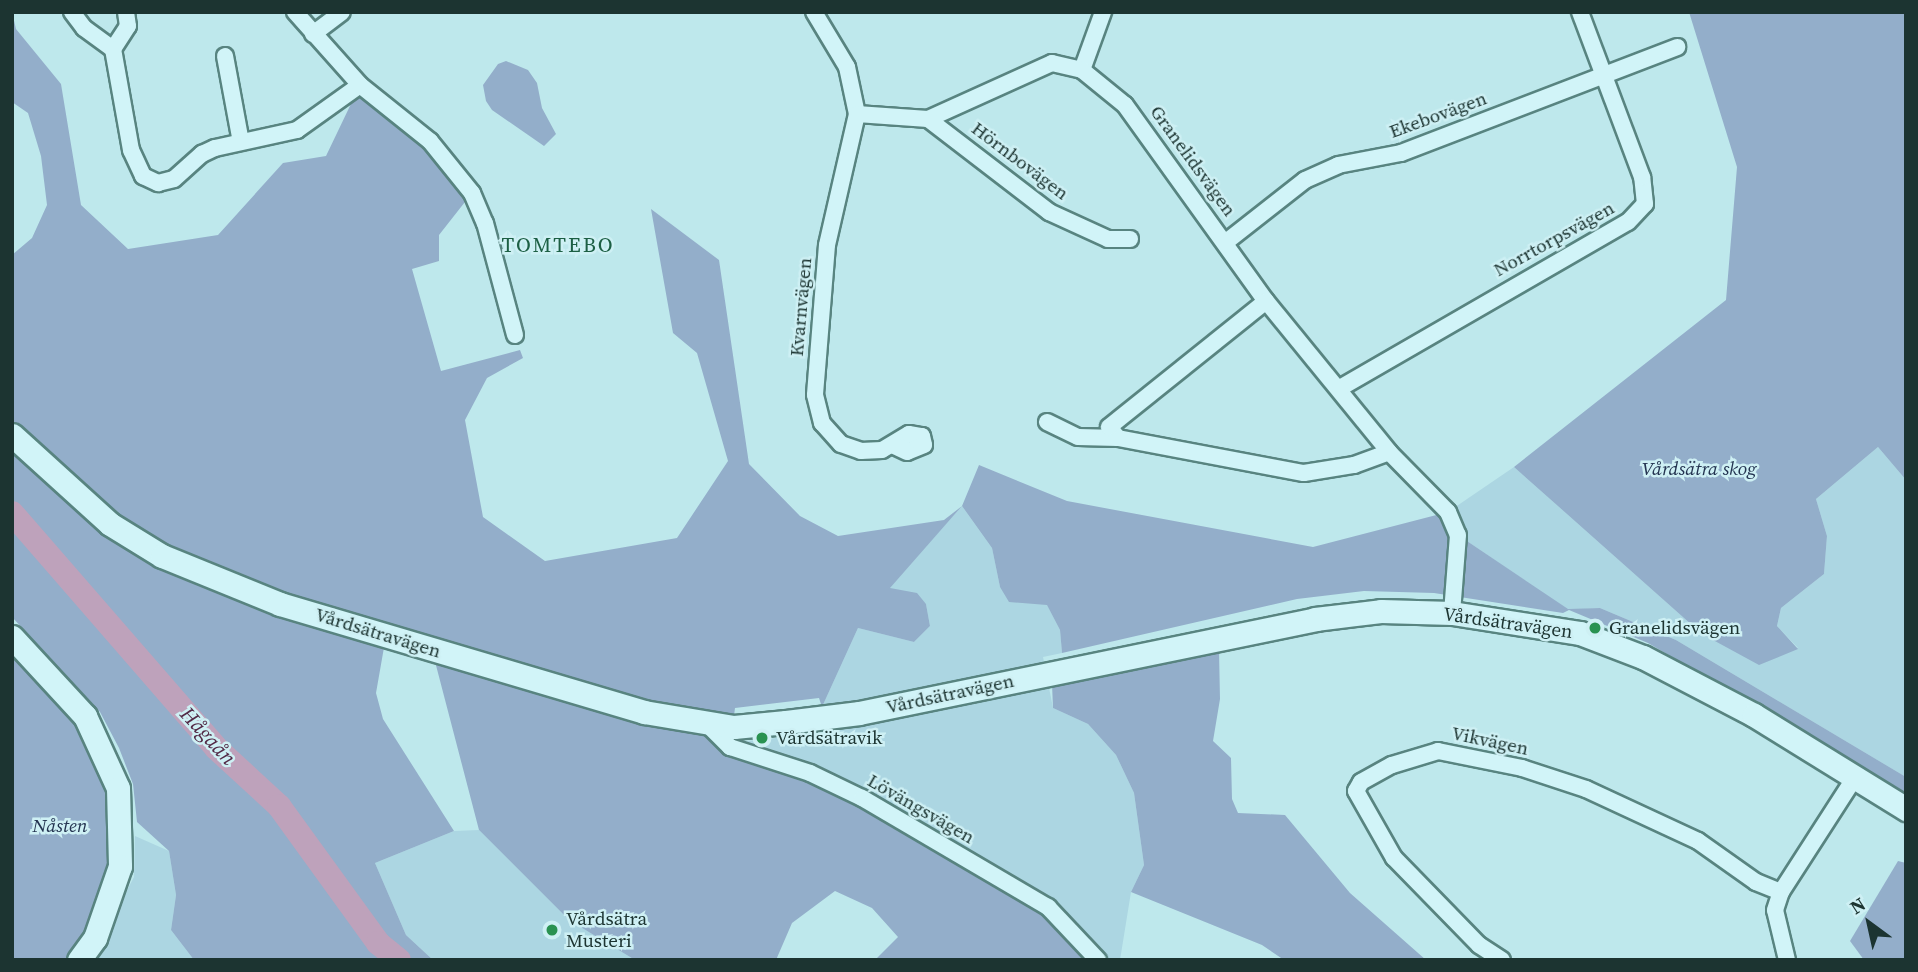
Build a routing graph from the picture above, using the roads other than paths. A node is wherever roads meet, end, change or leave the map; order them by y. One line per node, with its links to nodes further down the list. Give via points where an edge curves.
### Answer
1 (72, 12): 10 (street, via 84,28)
2 (126, 12): 10 (street, via 128,26)
3 (295, 12): 8 (street)
4 (342, 12): 8 (street)
5 (814, 12): 15 (street, via 848,67)
6 (1103, 12): 12 (street)
7 (1580, 12): 13 (street, Norrtorpsvägen)
8 (313, 34): 14 (street)
9 (1677, 47): 13 (street, Ekebovägen)
10 (113, 49): 17 (street, via 131,150 143,176 158,183 174,180 202,154)
11 (225, 56): 17 (street)
12 (1082, 70): 16 (street, via 1052,63 1037,67); 19 (street, Granelidsvägen, via 1141,123)
13 (1603, 76): 19 (street, Ekebovägen, via 1401,153 1338,165 1304,180); 22 (street, Norrtorpsvägen, via 1646,193 1638,214)
14 (360, 85): 17 (street, via 297,130); 21 (street, via 430,141 472,193 485,223)
15 (857, 114): 16 (street); 26 (street, Kvarnvägen, via 827,245 815,395 822,424 841,444 860,451)
16 (928, 119): 18 (street, Hörnbovägen, via 1049,212 1108,239)
17 (241, 142)
18 (1130, 239)
19 (1226, 242): 20 (street, Granelidsvägen)
20 (1266, 301): 22 (street, Granelidsvägen); 25 (street, via 1109,427)
21 (515, 335)
22 (1340, 388): 27 (street, Granelidsvägen)
23 (1047, 422): 25 (street, via 1078,437)
24 (12, 435): 30 (street, Vårdsätravägen, via 110,524 200,571 280,604 558,689)
25 (1118, 438): 27 (street, via 1304,473 1354,465)
26 (894, 446)
27 (1389, 452): 28 (street, Granelidsvägen, via 1448,512 1458,535)
28 (1452, 613): 30 (street, Vårdsätravägen, via 1381,611 1315,619 859,713 734,727); 31 (street, Vårdsätravägen, via 1580,633 1632,653 1701,685)
29 (12, 637): 34 (street, via 85,716 118,788 120,866 95,938)
30 (707, 724): 35 (street, Lövängsvägen, via 730,747 810,773 862,798 1048,907)
31 (1856, 777): 32 (street, Vårdsätravägen); 33 (street)
32 (1906, 809)
33 (1781, 892): 36 (street, Vikvägen, via 1756,882 1698,841 1586,789 1522,768 1438,751 1392,765 1361,782 1356,791 1394,858 1479,945); 37 (street, via 1775,910)
34 (79, 960)
35 (1098, 960)
36 (1502, 960)
37 (1787, 960)

